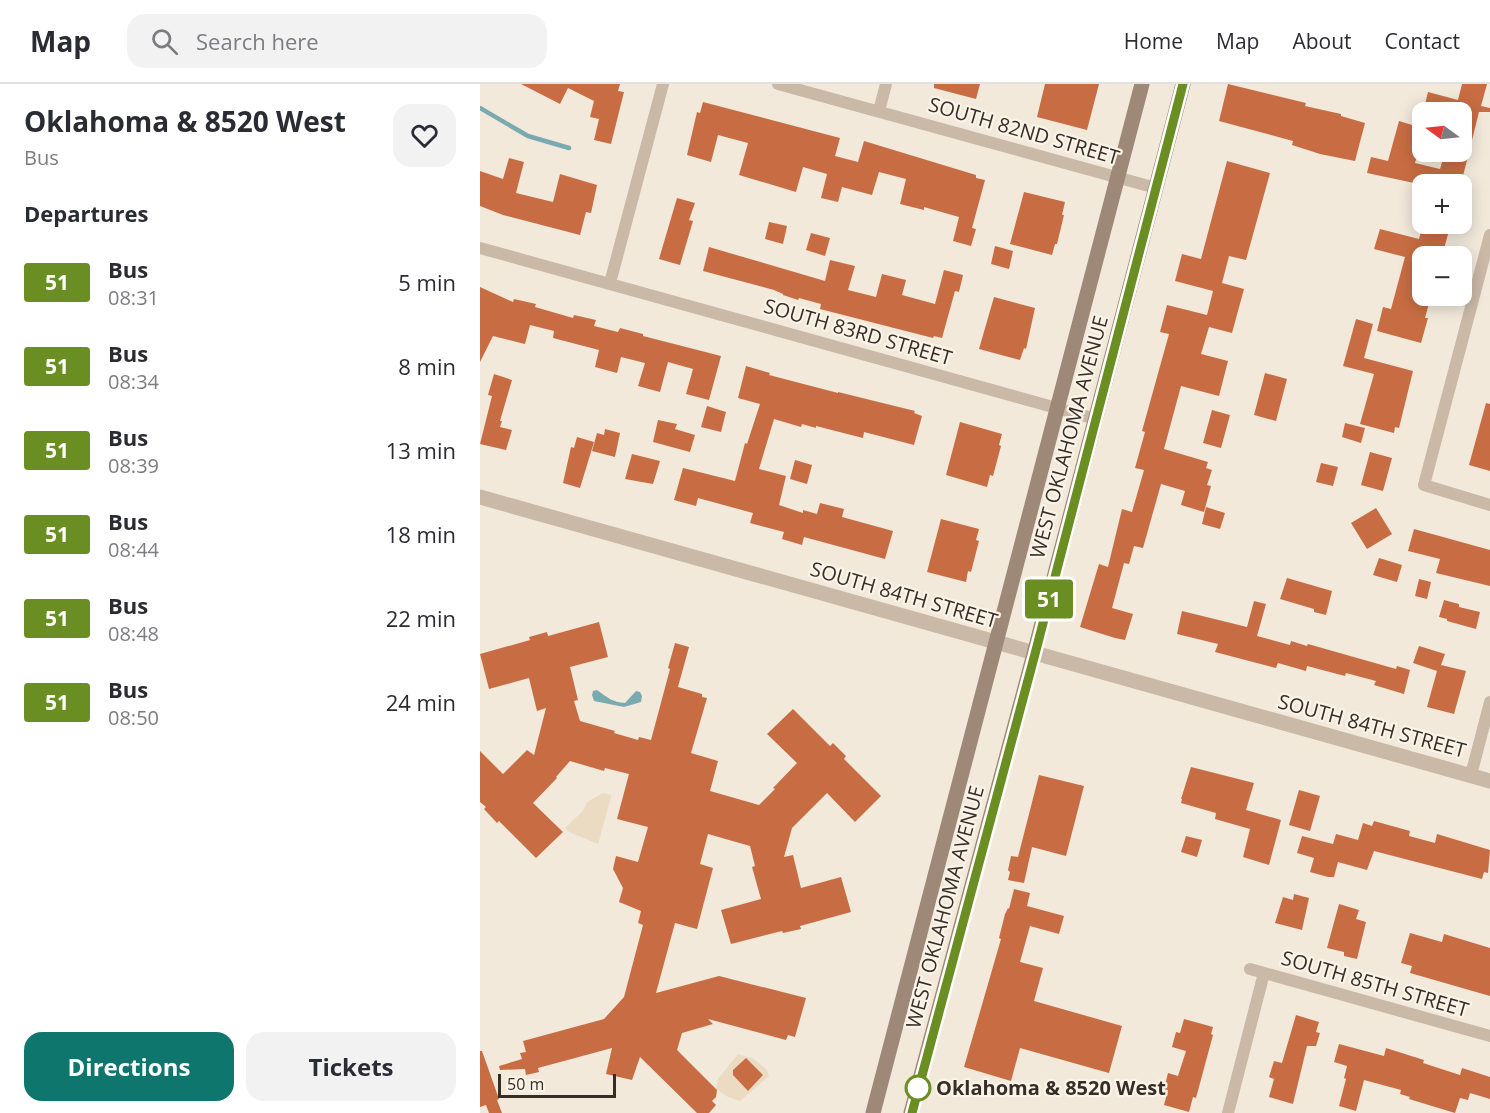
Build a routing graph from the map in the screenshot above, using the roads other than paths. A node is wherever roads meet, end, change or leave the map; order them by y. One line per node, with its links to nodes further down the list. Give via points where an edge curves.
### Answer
1 (663, 84): 11 (street)
2 (778, 84): 6 (street, SOUTH 82ND STREET)
3 (886, 84): 6 (street)
4 (1142, 84): 7 (main road, WEST OKLAHOMA AVENUE)
5 (1183, 84): 8 (main road, WEST OKLAHOMA AVENUE)
6 (879, 111): 7 (street, SOUTH 82ND STREET)
7 (1118, 178): 8 (street, SOUTH 82ND STREET); 12 (main road, WEST OKLAHOMA AVENUE)
8 (1156, 188): 13 (main road, WEST OKLAHOMA AVENUE)
9 (1490, 235): 15 (street, via 1424,485)
10 (480, 248): 11 (street, SOUTH 83RD STREET)
11 (610, 282): 12 (street, SOUTH 83RD STREET)
12 (1058, 408): 13 (street, SOUTH 83RD STREET); 16 (main road, WEST OKLAHOMA AVENUE)
13 (1096, 418): 17 (main road, WEST OKLAHOMA AVENUE)
14 (480, 497): 16 (street, SOUTH 84TH STREET)
15 (1490, 505)
16 (997, 643): 17 (street, SOUTH 84TH STREET); 24 (main road, WEST OKLAHOMA AVENUE)
17 (1035, 654): 19 (street, SOUTH 84TH STREET); 25 (main road, WEST OKLAHOMA AVENUE)
18 (1490, 702): 19 (street)
19 (1471, 775): 20 (street, SOUTH 84TH STREET)
20 (1490, 781)
21 (1250, 969): 22 (street, SOUTH 85TH STREET)
22 (1264, 973): 23 (street, SOUTH 85TH STREET); 26 (street)
23 (1490, 1036)
24 (873, 1113)
25 (911, 1113)
26 (1228, 1113)

